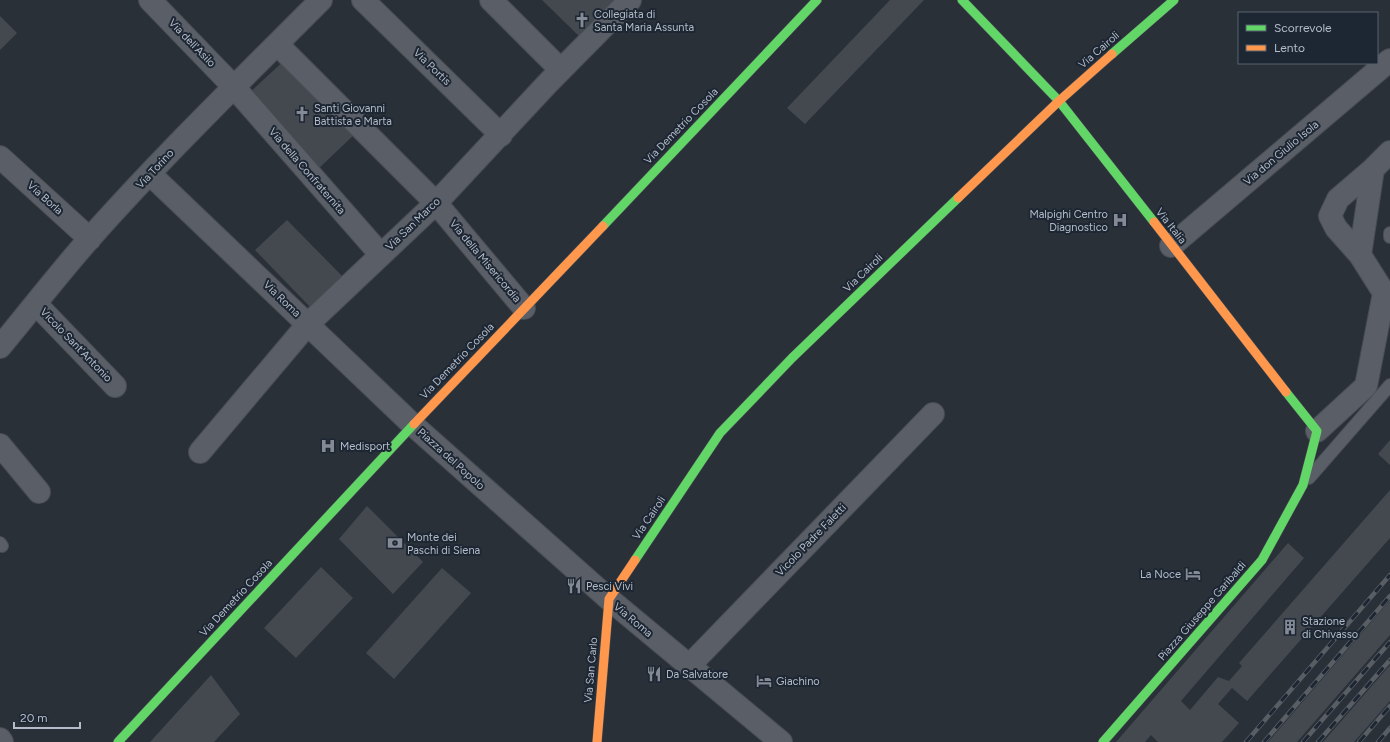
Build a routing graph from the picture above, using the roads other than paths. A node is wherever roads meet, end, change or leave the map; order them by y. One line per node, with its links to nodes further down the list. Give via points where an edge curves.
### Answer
1 (150, 0): 12 (street, Via dell'Asilo)
2 (321, 0): 9 (street, Via Torino)
3 (364, 0): 14 (street, Via Portis)
4 (491, 0): 11 (street)
5 (630, 0): 11 (street, Via San Marco)
6 (818, 0): 27 (street, Via Demetrio Cosola)
7 (962, 0): 13 (street, Via Italia)
8 (1174, 0): 13 (street, Via Cairoli)
9 (276, 44): 12 (street, Via Torino); 19 (street, Via della Misericordia)
10 (1390, 60): 23 (street, Via don Giulio Isola)
11 (561, 70): 14 (street, Via San Marco)
12 (233, 86): 18 (street, Via Torino); 24 (street, Via della Confraternita)
13 (1058, 102): 23 (street, Via Italia); 40 (street, Via Cairoli, via 792,358 720,433)
14 (502, 135): 19 (street, Via San Marco)
15 (1390, 152): 17 (street)
16 (0, 157): 22 (street, Via Borla)
17 (1374, 169): 25 (street); 25 (street, via 1338,199 1330,216 1336,228)
18 (150, 174): 22 (street, Via Torino); 28 (street, Via Roma)
19 (436, 203): 24 (street, Via San Marco); 27 (street, Via della Misericordia)
20 (1390, 233): 21 (lane)
21 (1390, 236)
22 (90, 239): 26 (street, Via Torino)
23 (1172, 246): 34 (street, Via Italia)
24 (381, 255): 28 (street, Via San Marco)
25 (1360, 255): 34 (street, via 1384,293 1366,386)
26 (36, 304): 29 (street, Via Torino); 31 (street, Vicolo Sant'Antonio)
27 (524, 308): 33 (street, Via Demetrio Cosola)
28 (308, 324): 33 (street, Via Roma); 36 (street, Via San Marco)
29 (0, 347)
30 (1390, 385): 37 (lane)
31 (115, 386)
32 (933, 414): 41 (street, Vicolo Padre Faletti)
33 (413, 425): 39 (street, Piazza del Popolo); 44 (street, Via Demetrio Cosola)
34 (1317, 431): 37 (street)
35 (0, 445): 38 (street)
36 (200, 452)
37 (1302, 485): 47 (street, Piazza Giuseppe Garibaldi, via 1262,560)
38 (39, 492)
39 (490, 492): 40 (street, Via Roma)
40 (609, 599): 41 (street, Via Roma); 45 (street, Via San Carlo)
41 (689, 666): 46 (street, Via Roma)
42 (0, 739): 43 (street)
43 (2, 742)
44 (118, 742)
45 (597, 742)
46 (781, 742)
47 (1103, 742)

